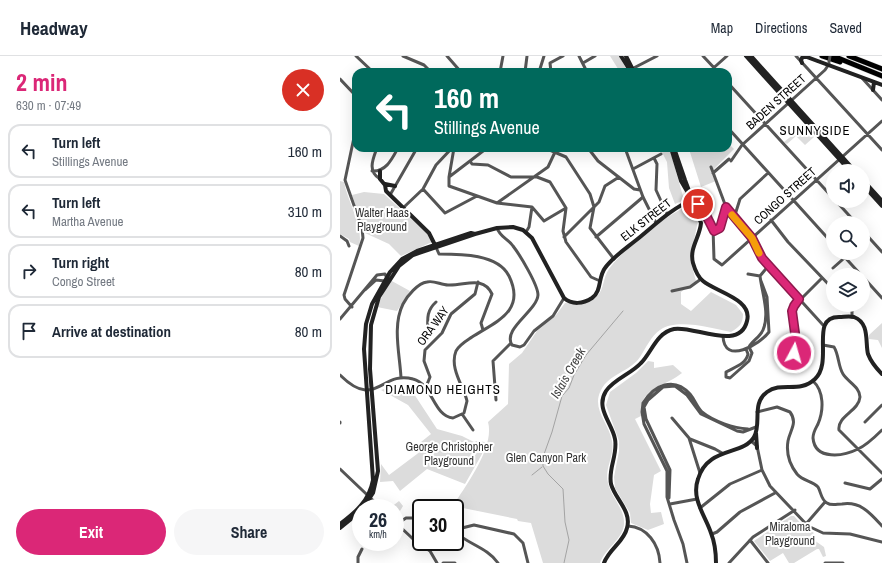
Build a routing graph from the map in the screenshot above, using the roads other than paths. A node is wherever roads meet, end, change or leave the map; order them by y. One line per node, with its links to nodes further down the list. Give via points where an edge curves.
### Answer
1 (356, 56): 25 (street)
2 (403, 56): 26 (street)
3 (447, 56): 27 (street)
4 (503, 56): 28 (street)
5 (527, 56): 29 (street)
6 (544, 56): 30 (street)
7 (564, 56): 31 (street, via 550,63)
8 (579, 56): 22 (street)
9 (595, 56): 22 (street)
10 (621, 56): 33 (main road)
11 (626, 56): 34 (main road)
12 (657, 56): 35 (street)
13 (704, 56): 36 (street)
14 (727, 56): 36 (street)
15 (746, 56): 49 (main road)
16 (751, 56): 49 (main road)
17 (796, 56): 23 (street)
18 (804, 56): 23 (main road); 24 (main road)
19 (822, 56): 38 (highway)
20 (831, 56): 24 (street, bridge); 38 (highway)
21 (849, 56): 37 (highway)
22 (583, 62): 32 (street)
23 (802, 62): 40 (street)
24 (829, 63): 40 (street, BADEN STREET); 41 (main road)
25 (369, 68)
26 (427, 68)
27 (458, 68)
28 (501, 68)
29 (526, 68)
30 (540, 68)
31 (551, 68)
32 (585, 68)
33 (629, 68)
34 (630, 68)
35 (636, 68)
36 (714, 68)
37 (882, 69)
38 (866, 70): 39 (highway)
39 (882, 76)
40 (816, 78): 49 (street, BADEN STREET); 53 (street)
41 (862, 78): 43 (main road); 46 (street)
42 (340, 79): 47 (street)
43 (874, 82): 44 (main road); 46 (main road)
44 (882, 85)
45 (732, 87): 51 (street)
46 (873, 90): 48 (street)
47 (352, 92)
48 (882, 100)
49 (790, 102): 51 (street, BADEN STREET); 70 (main road)
50 (882, 121): 53 (street, CONGO STREET)
51 (765, 124): 54 (street, BADEN STREET); 84 (street)
52 (732, 133): 54 (street)
53 (868, 134): 56 (street); 70 (street, CONGO STREET)
54 (742, 145): 78 (street, BADEN STREET, via 730,160); 79 (street)
55 (352, 147): 145 (street, via 345,180 362,228 363,238 344,295)
56 (882, 150)
57 (375, 152): 76 (street, via 371,163)
58 (396, 152): 77 (street, via 388,165)
59 (415, 152): 86 (street)
60 (449, 152): 87 (street, via 436,165)
61 (453, 152): 80 (street)
62 (482, 152): 71 (street)
63 (555, 152): 81 (street, via 549,166); 101 (street, via 567,158 590,194)
64 (591, 152): 82 (street, via 598,161)
65 (627, 152): 75 (street)
66 (672, 152): 95 (main road)
67 (675, 152): 95 (main road)
68 (661, 154): 69 (street)
69 (654, 158): 75 (street); 106 (street, via 657,164 656,190)
70 (841, 159): 72 (main road); 73 (main road); 84 (street, CONGO STREET)
71 (470, 162): 80 (street); 81 (street, via 488,165 511,176)
72 (845, 164)
73 (847, 164)
74 (712, 167): 78 (street)
75 (633, 169): 89 (street)
76 (372, 171): 77 (street); 83 (street)
77 (380, 171): 83 (main road)
78 (713, 173): 102 (street)
79 (768, 173): 96 (street); 108 (street, via 740,199)
80 (450, 177): 93 (street, via 450,187)
81 (534, 177): 98 (street); 104 (street, via 550,182)
82 (619, 177): 89 (street, via 634,189); 101 (street, via 604,188 599,202)
83 (380, 179): 85 (main road)
84 (817, 180): 90 (street); 96 (street, CONGO STREET)
85 (385, 184): 86 (main road); 92 (main road)
86 (395, 186): 92 (street)
87 (423, 188): 93 (street, via 445,213); 103 (street)
88 (870, 188): 97 (main road)
89 (640, 190): 94 (street)
90 (826, 190)
91 (870, 193): 99 (main road)
92 (390, 195): 103 (main road)
93 (477, 196): 98 (street)
94 (642, 197): 110 (street); 117 (street)
95 (690, 201): 106 (main road, ELK STREET); 112 (street, CONGO STREET, via 702,207); 133 (main road, via 701,223 693,246 692,259)
96 (793, 201): 109 (street, CONGO STREET); 115 (street)
97 (882, 201)
98 (497, 203): 100 (street)
99 (882, 206)
100 (532, 207): 104 (street, via 544,221); 113 (street)
101 (594, 207): 116 (street); 117 (street, via 590,228)
102 (726, 207): 108 (street); 112 (street, via 720,228)
103 (403, 208): 121 (main road, via 431,235)
104 (566, 208): 116 (street)
105 (842, 208): 107 (street)
106 (667, 214): 110 (main road, ELK STREET)
107 (850, 216)
108 (734, 218): 118 (street)
109 (771, 220): 118 (street, CONGO STREET); 131 (street)
110 (656, 223): 123 (main road, ELK STREET)
111 (497, 228): 113 (main road, via 511,226); 121 (main road); 154 (street, via 515,248 537,292 535,304 516,327 510,338)
112 (714, 231): 118 (street, CONGO STREET, via 714,259 721,266)
113 (526, 232): 141 (main road, via 536,244)
114 (340, 236): 120 (street, via 348,241)
115 (826, 236)
116 (564, 237): 134 (street, via 584,269)
117 (596, 237): 123 (street)
118 (752, 238): 126 (street, via 760,255)
119 (870, 239): 122 (street)
120 (349, 246)
121 (435, 247): 132 (main road, via 404,257 394,266); 151 (street, via 440,254 493,261 504,268 515,288 514,303 500,319)
122 (882, 252)
123 (614, 259): 134 (main road, ELK STREET, via 604,270)
124 (843, 260): 127 (street)
125 (847, 260): 128 (street)
126 (769, 265): 130 (street); 143 (street)
127 (833, 268)
128 (854, 268)
129 (748, 274): 130 (street)
130 (760, 276): 135 (street)
131 (822, 278): 137 (street); 143 (street)
132 (386, 279): 139 (street, via 376,280); 139 (street, via 384,274 377,275); 162 (main road, via 370,325); 163 (main road, via 372,304 365,330)
133 (701, 279): 140 (street, via 690,287); 153 (main road, via 739,302 747,312 747,322 742,330 733,336)
134 (600, 281): 141 (main road, ELK STREET, via 596,294 584,302 573,303)
135 (761, 281): 156 (street, via 766,320 762,331); 156 (street, via 767,297 770,330 766,337)
136 (478, 282): 151 (street, via 486,285 492,294 481,322); 159 (street, via 448,285 427,282 418,286 405,301 397,325); 161 (street, ORA WAY, via 474,294 451,314 442,333 425,350 424,361 430,377)
137 (826, 282)
138 (870, 285): 142 (street)
139 (365, 290): 145 (street)
140 (672, 291)
141 (564, 298): 154 (street, via 553,316 531,333 524,345 517,347)
142 (882, 298)
143 (799, 299): 149 (street, via 793,308); 150 (street)
144 (436, 302): 152 (street, via 428,314)
145 (352, 307): 148 (street)
146 (852, 312): 147 (street)
147 (852, 317): 150 (main road, via 832,317); 157 (main road, via 864,325 869,356)
148 (340, 319)
149 (793, 323): 149 (street, via 789,349 794,353 797,348)
150 (823, 325): 155 (main road)
151 (483, 330): 167 (street, via 460,345 455,355 460,386 467,401 467,407)
152 (428, 334)
153 (723, 336): 156 (street, via 726,346 732,351 738,352); 195 (main road, via 682,329 667,331 639,366 604,394 603,409 616,443 610,472 611,483 626,514)
154 (511, 343): 164 (street, via 493,361)
155 (823, 345): 160 (main road, via 823,363 819,374); 177 (street, via 834,348 843,374 859,391 858,403 841,421 838,428)
156 (748, 348): 156 (street, via 746,359 739,366 726,372 726,377 730,378 749,361 752,353)
157 (882, 374)
158 (340, 376): 163 (street, via 350,386)
159 (401, 378): 161 (street, via 414,379); 162 (street)
160 (813, 380): 166 (main road, via 800,387 772,389 761,398); 177 (street, via 822,395 819,420 813,435 816,446 820,451 830,455)
161 (426, 387): 167 (street, via 445,415 454,418)
162 (371, 389): 163 (street); 186 (main road, via 378,471 376,486)
163 (366, 390): 186 (main road, via 373,472)
164 (496, 400)
165 (882, 405): 169 (street)
166 (756, 412): 170 (main road); 188 (street, via 777,407 790,412 794,420 787,442 790,462 801,478 818,487)
167 (462, 414): 171 (street)
168 (672, 418): 174 (street)
169 (865, 422)
170 (756, 427): 173 (main road); 189 (street, via 738,429 706,415 680,385 663,384 646,398 642,412 646,428 666,467)
171 (473, 430)
172 (882, 430): 177 (street)
173 (756, 433): 175 (main road); 176 (main road)
174 (690, 439): 178 (street, via 716,448); 182 (street)
175 (751, 441): 176 (street); 178 (main road)
176 (757, 448): 180 (street)
177 (858, 450): 181 (street)
178 (722, 453): 182 (main road, via 706,464)
179 (340, 469): 186 (street)
180 (762, 470): 185 (street); 190 (street, via 730,484)
181 (882, 472)
182 (700, 473): 187 (main road, via 696,483)
183 (882, 479): 184 (street, via 870,489)
184 (845, 483)
185 (775, 493): 191 (street); 200 (street, via 740,512)
186 (369, 497): 193 (main road)
187 (696, 499): 189 (street); 190 (main road)
188 (825, 502): 194 (street); 196 (street, via 831,505 847,503 859,506)
189 (670, 504): 213 (street, via 683,544)
190 (700, 508): 200 (main road)
191 (794, 510): 194 (street); 202 (street)
192 (352, 518): 197 (main road)
193 (340, 524)
194 (806, 524): 203 (street, via 823,533 850,534)
195 (628, 526): 211 (main road, via 624,536); 212 (street, via 639,528 651,539)
196 (882, 526)
197 (340, 528)
198 (464, 528): 210 (street, via 474,525 514,534 523,543)
199 (404, 530): 206 (street, via 430,551)
200 (712, 534): 214 (main road)
201 (464, 539): 209 (street, via 491,555)
202 (750, 540): 215 (street); 216 (street)
203 (882, 542)
204 (361, 551): 205 (street)
205 (358, 562)
206 (437, 563)
207 (443, 563): 208 (street)
208 (455, 563)
209 (498, 563)
210 (528, 563)
211 (604, 563)
212 (660, 563)
213 (686, 563)
214 (716, 563)
215 (729, 563)
216 (768, 563)
217 (825, 563): 218 (street)
218 (843, 563)

